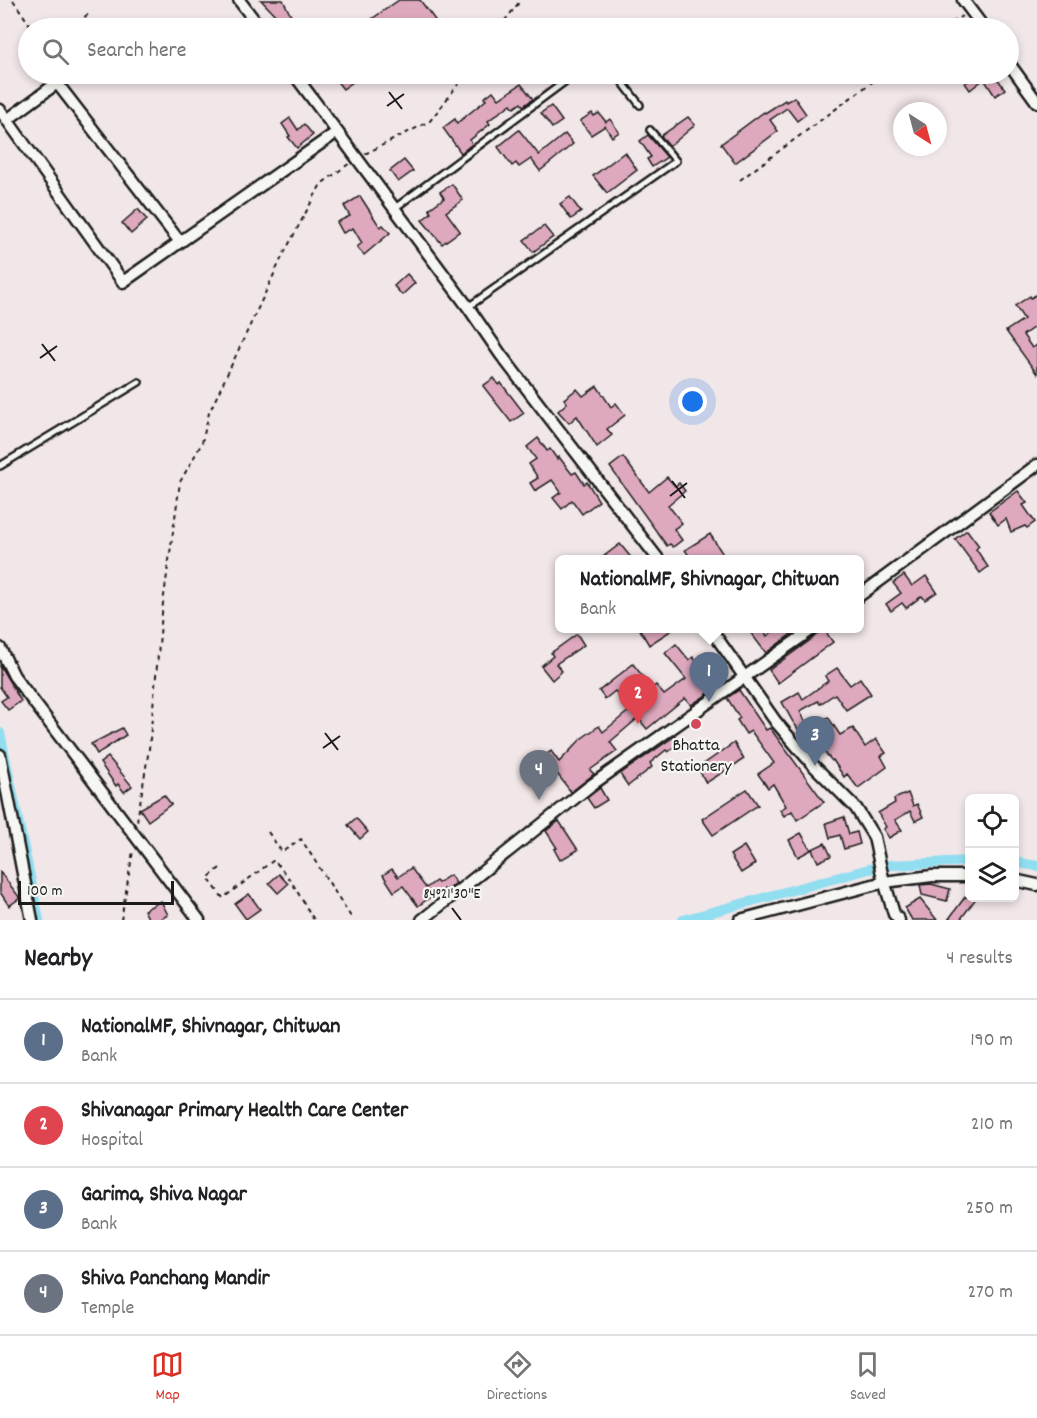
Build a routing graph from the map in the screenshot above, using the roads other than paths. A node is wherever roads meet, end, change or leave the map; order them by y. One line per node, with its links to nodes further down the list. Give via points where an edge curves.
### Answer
1 (239, 0): 3 (street)
2 (963, 0): 4 (street)
3 (252, 18)
4 (976, 18)
5 (1019, 77): 11 (street)
6 (56, 84): 14 (street)
7 (58, 84): 18 (street)
8 (301, 84): 16 (street)
9 (562, 84): 17 (lane)
10 (624, 84): 12 (lane)
11 (1037, 102)
12 (640, 105)
13 (0, 110): 14 (street)
14 (7, 120): 18 (street, via 123,282)
15 (650, 130): 19 (lane, via 676,161)
16 (337, 132): 17 (street); 18 (street)
17 (394, 209): 19 (street)
18 (180, 242)
19 (468, 307): 23 (street)
20 (139, 382): 22 (lane)
21 (1037, 465): 24 (street)
22 (0, 466)
23 (655, 555)
24 (864, 592)
25 (714, 633): 28 (street)
26 (806, 633): 28 (street)
27 (0, 648): 35 (street, via 14,676)
28 (745, 678): 31 (street, via 776,722 856,808 874,837); 36 (street, via 590,786)
29 (0, 755): 34 (street)
30 (965, 876): 31 (street)
31 (883, 878): 37 (street); 38 (street)
32 (1019, 881): 33 (street)
33 (1037, 885)
34 (32, 920)
35 (199, 920)
36 (422, 920)
37 (740, 920)
38 (899, 920)

